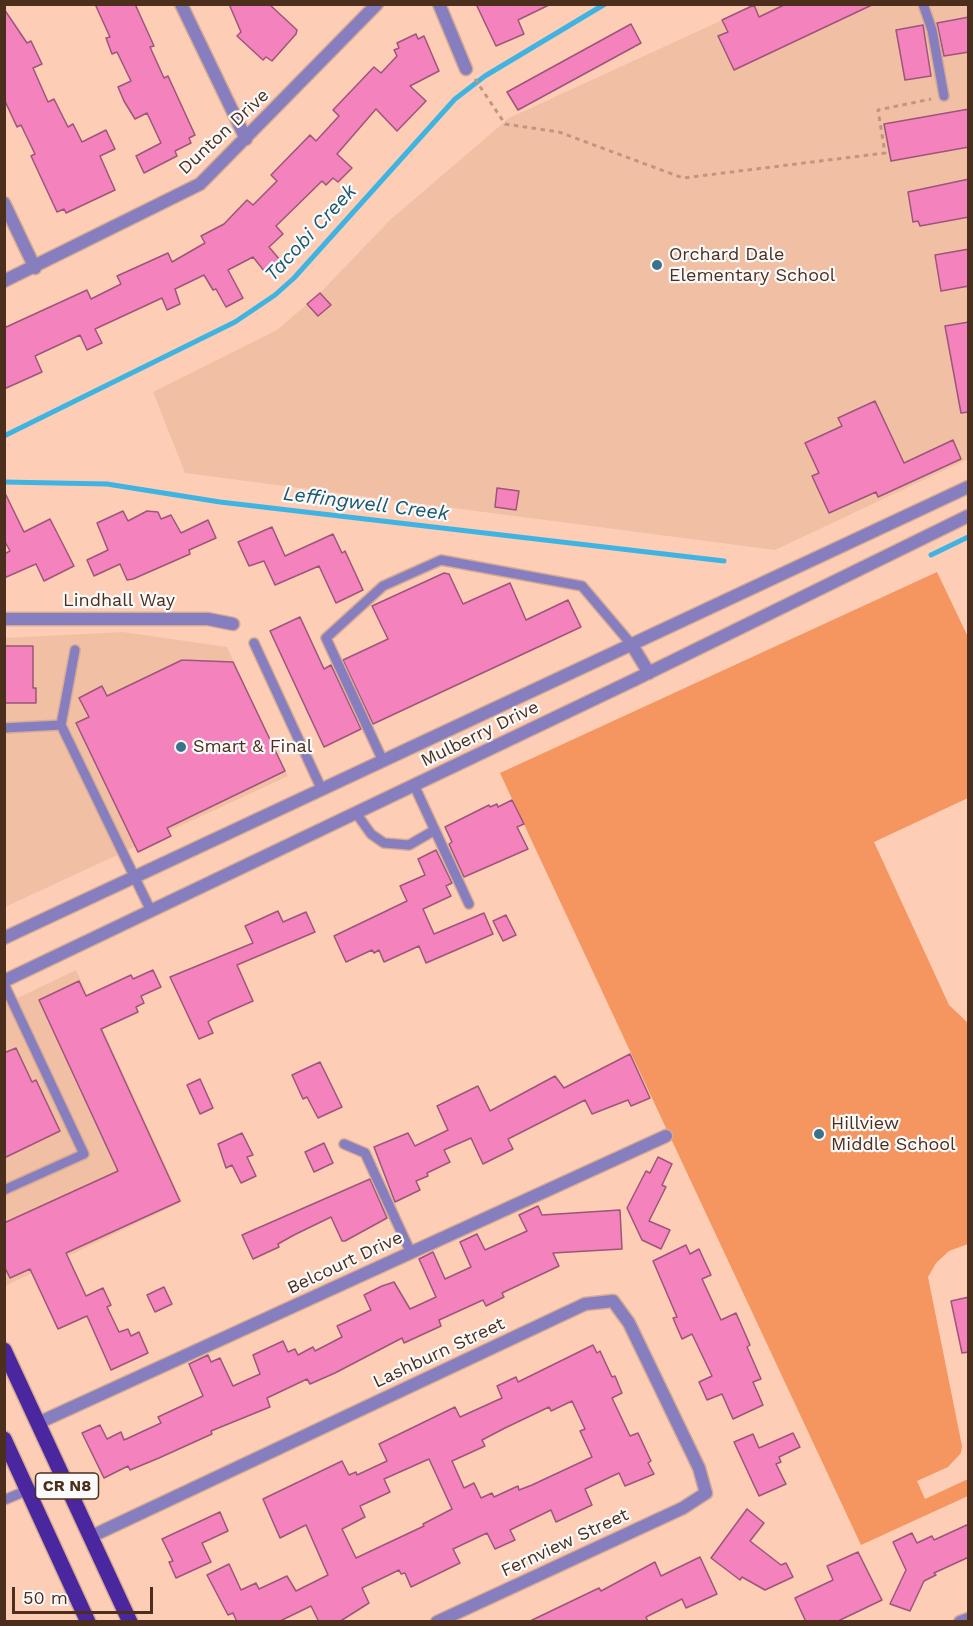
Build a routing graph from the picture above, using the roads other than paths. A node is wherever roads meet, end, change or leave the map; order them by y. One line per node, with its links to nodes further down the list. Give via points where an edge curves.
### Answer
1 (181, 4): 7 (street)
2 (377, 4): 7 (street, Dunton Drive)
3 (439, 4): 5 (street)
4 (923, 4): 6 (lane)
5 (470, 73)
6 (944, 96)
7 (246, 140): 9 (street, Dunton Drive, via 200,184)
8 (4, 203): 9 (street)
9 (35, 268): 10 (street, Dunton Drive)
10 (4, 281)
11 (969, 487): 16 (street, Mulberry Drive)
12 (969, 516): 18 (street, Mulberry Drive)
13 (4, 619): 14 (street, Lindhall Way, via 208,619)
14 (233, 624)
15 (254, 644): 23 (lane)
16 (632, 645): 18 (street); 21 (street, Mulberry Drive); 21 (lane, via 582,586 441,560 383,586 326,638)
17 (75, 650): 19 (lane)
18 (649, 673): 22 (street, Mulberry Drive)
19 (61, 725): 20 (lane); 26 (lane)
20 (4, 728)
21 (383, 761): 23 (street, Mulberry Drive)
22 (414, 785): 24 (street, Mulberry Drive); 25 (lane)
23 (322, 790): 26 (street, Mulberry Drive)
24 (356, 813): 25 (lane, via 371,834 384,843 409,844); 28 (street, Mulberry Drive)
25 (435, 830): 27 (lane)
26 (135, 877): 28 (lane); 29 (street, Mulberry Drive)
27 (469, 904)
28 (151, 910): 30 (street, Mulberry Drive)
29 (4, 938)
30 (4, 982): 33 (lane, via 84,1154)
31 (666, 1136): 34 (street, Belcourt Drive)
32 (344, 1144): 34 (lane, via 365,1153)
33 (4, 1190)
34 (411, 1253): 36 (street, Belcourt Drive)
35 (4, 1350): 36 (main road, CR N8)
36 (38, 1423): 41 (main road, CR N8)
37 (4, 1439): 38 (main road, CR N8)
38 (28, 1490): 40 (lane); 43 (main road, CR N8)
39 (706, 1493): 41 (street, Lashburn Street, via 699,1468 629,1323 613,1301 585,1304); 45 (street, Fernview Street, via 683,1508)
40 (4, 1500)
41 (90, 1537): 44 (main road, CR N8)
42 (969, 1619): 46 (street)
43 (88, 1622)
44 (129, 1622)
45 (437, 1622)
46 (960, 1622)

